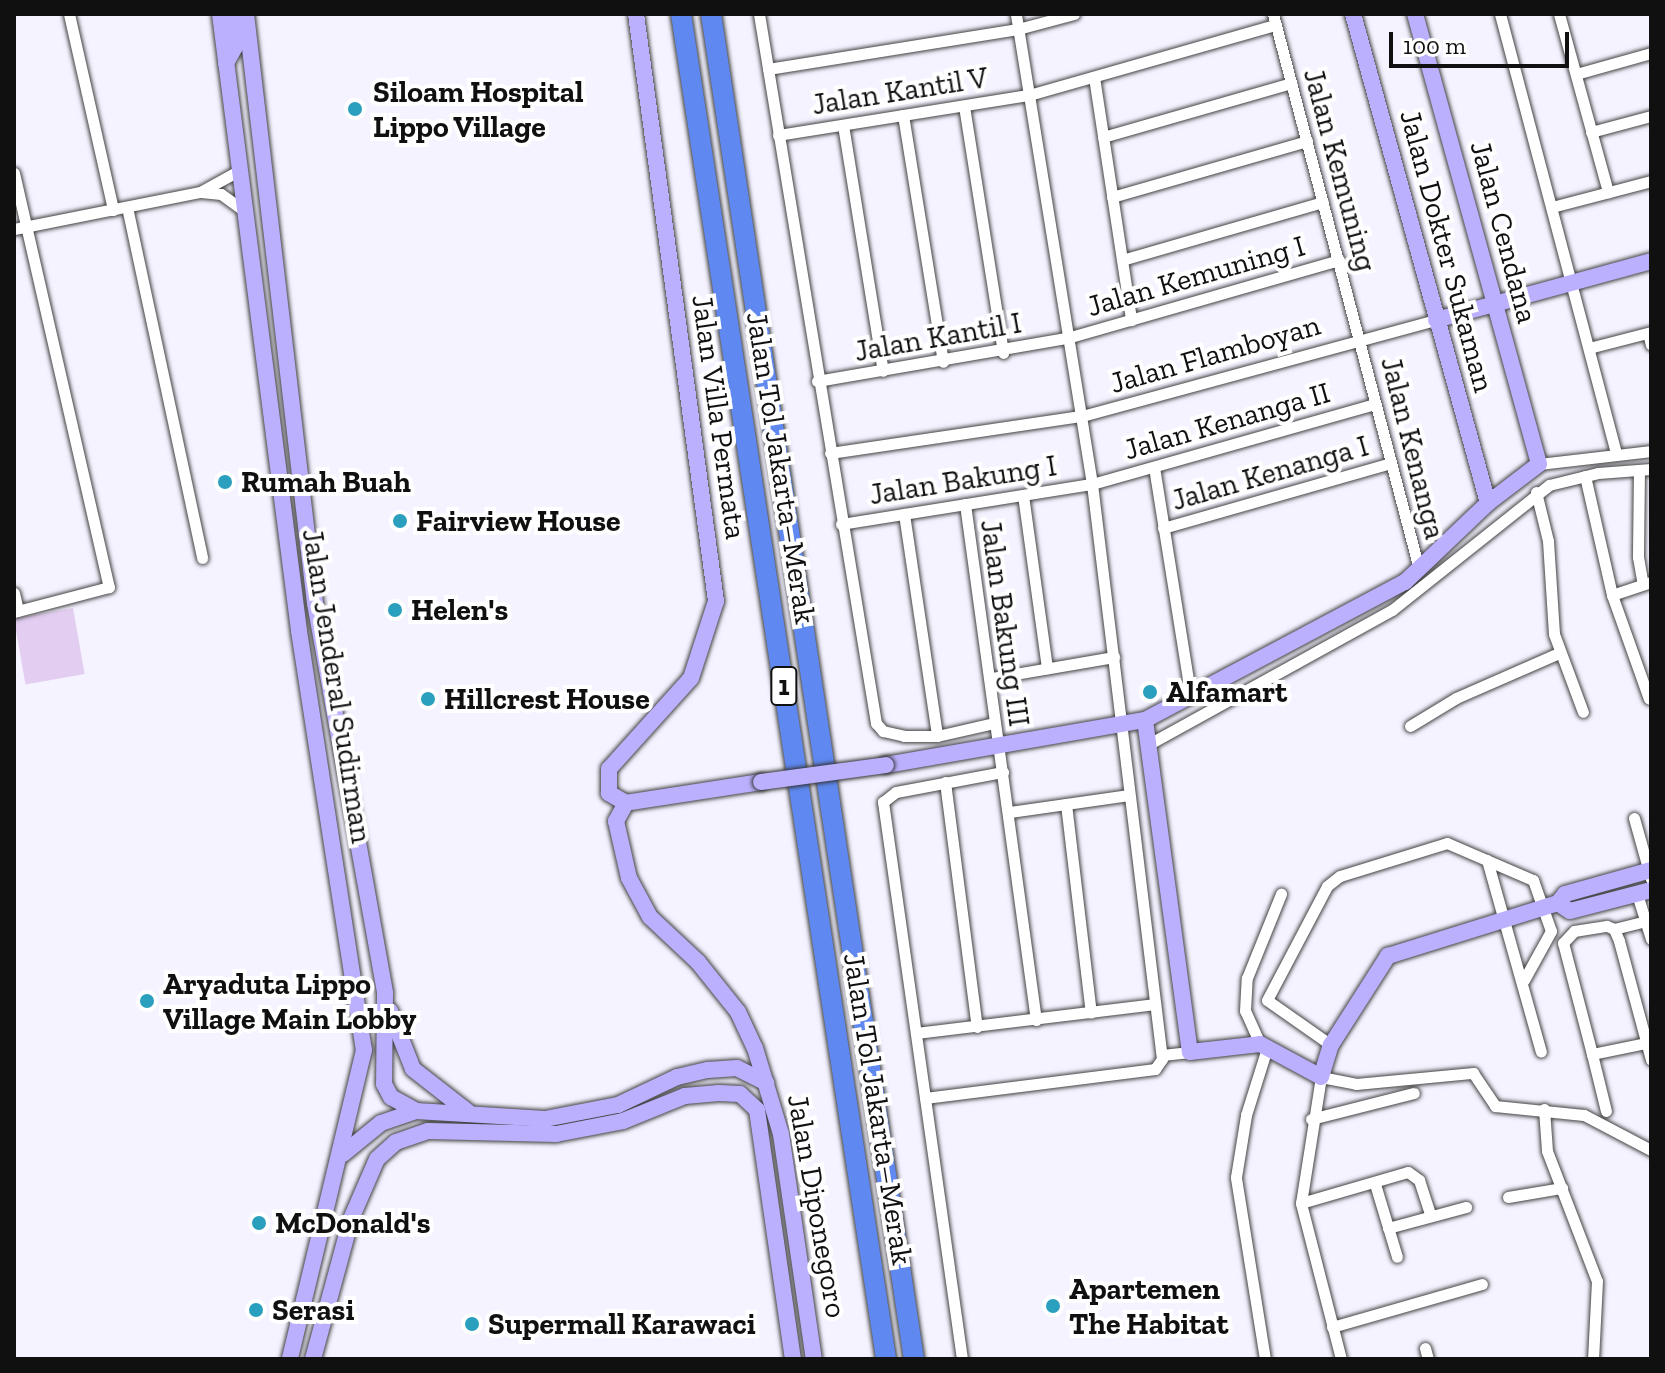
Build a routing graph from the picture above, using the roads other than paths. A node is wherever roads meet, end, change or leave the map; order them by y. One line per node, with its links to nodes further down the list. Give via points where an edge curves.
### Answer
1 (69, 14): 41 (street)
2 (220, 14): 18 (street, Jalan Jenderal Sudirman)
3 (235, 14): 18 (street, via 235,47)
4 (246, 14): 119 (street, Jalan Jenderal Sudirman, via 315,603)
5 (636, 14): 100 (street, Jalan Villa Permata, via 716,601 691,678 609,769)
6 (681, 14): 160 (highway, Jalan Tol Jakarta–Merak / 1)
7 (711, 14): 161 (highway, Jalan Tol Jakarta–Merak / 1)
8 (759, 14): 19 (street, Jalan Bakung I)
9 (1016, 14): 16 (street)
10 (1074, 14): 16 (street)
11 (1353, 14): 51 (street, Jalan Dokter Sukaman)
12 (1415, 14): 49 (street, Jalan Cendana)
13 (1500, 14): 40 (street)
14 (1562, 15): 20 (street)
15 (1274, 19): 21 (street, Jalan Kantil V); 22 (street, Jalan Kemuning)
16 (1018, 29): 19 (street); 23 (street)
17 (1651, 53): 20 (street)
18 (225, 64): 32 (street, Jalan Jenderal Sudirman)
19 (768, 69): 29 (street, Jalan Bakung I)
20 (1576, 74): 28 (street)
21 (1094, 77): 23 (street, Jalan Kantil V); 30 (street)
22 (1291, 83): 30 (street); 31 (street, Jalan Kemuning)
23 (1029, 95): 24 (street, Jalan Kantil V); 53 (street)
24 (964, 106): 25 (street, Jalan Kantil V); 56 (street)
25 (903, 115): 27 (street, Jalan Kantil V); 57 (street)
26 (1651, 116): 28 (street)
27 (843, 125): 29 (street, Jalan Kantil V); 58 (street)
28 (1591, 132): 36 (street)
29 (778, 135): 59 (street, Jalan Bakung I)
30 (1103, 137): 37 (street)
31 (1307, 141): 37 (street); 38 (street, Jalan Kemuning)
32 (240, 170): 35 (street); 42 (street, Jalan Jenderal Sudirman)
33 (14, 173): 43 (street)
34 (1651, 181): 36 (street)
35 (200, 192): 39 (street); 42 (street, via 221,194)
36 (1608, 192): 40 (street)
37 (1112, 197): 45 (street)
38 (1323, 202): 45 (street); 46 (street, Jalan Kemuning)
39 (127, 207): 41 (street); 78 (street)
40 (1552, 207): 48 (street)
41 (113, 210): 43 (street)
42 (244, 211): 135 (street, Jalan Jenderal Sudirman, via 299,631 362,1012)
43 (27, 226): 44 (street); 83 (street, via 109,587)
44 (14, 229)
45 (1122, 260): 50 (street)
46 (1339, 260): 50 (street, Jalan Kemuning I); 54 (street, Jalan Kemuning)
47 (1651, 261): 48 (street)
48 (1572, 283): 49 (street); 55 (street)
49 (1495, 303): 51 (street); 66 (street, Jalan Cendana)
50 (1131, 320): 53 (street, Jalan Kemuning I)
51 (1436, 320): 54 (street, Jalan Flamboyan); 73 (street, Jalan Dokter Sukaman)
52 (1650, 337): 55 (street)
53 (1067, 338): 56 (street, Jalan Kantil I); 61 (street)
54 (1361, 338): 60 (street, Jalan Kenanga); 61 (street, Jalan Flamboyan)
55 (1589, 348): 64 (street)
56 (1003, 353): 57 (street, Jalan Kantil I)
57 (943, 362): 58 (street, Jalan Kantil I)
58 (883, 371): 59 (street, Jalan Kantil I)
59 (817, 381): 63 (street, Jalan Bakung I)
60 (1374, 404): 65 (street, Jalan Kenanga); 67 (street, Jalan Kenanga II)
61 (1082, 416): 63 (street, Jalan Flamboyan); 70 (street)
62 (1651, 451): 64 (street)
63 (830, 453): 76 (street, Jalan Bakung I)
64 (1616, 454): 66 (street)
65 (1391, 463): 77 (street, Jalan Kenanga I); 79 (street, Jalan Kenanga)
66 (1539, 464): 73 (street)
67 (1154, 467): 70 (street, Jalan Kenanga II); 77 (street)
68 (1645, 469): 69 (street); 80 (street, via 1638,557)
69 (1585, 476): 71 (street); 82 (street)
70 (1092, 484): 72 (street, Jalan Bakung I); 85 (street)
71 (1536, 492): 84 (street, via 1545,522 1548,593); 96 (street, via 1427,588)
72 (1023, 495): 74 (street, Jalan Bakung I); 86 (street)
73 (1488, 503): 79 (street)
74 (965, 504): 75 (street, Jalan Bakung I); 87 (street, Jalan Bakung III)
75 (904, 514): 76 (street, Jalan Bakung I); 95 (street)
76 (841, 524): 95 (street, Jalan Bakung I, via 876,723 904,736)
77 (1163, 528): 88 (street)
78 (202, 558)
79 (1419, 569): 88 (street, via 1405,582)
80 (1647, 583): 82 (street)
81 (14, 593): 83 (street)
82 (1612, 595): 89 (street)
83 (16, 612)
84 (1559, 653): 90 (street); 93 (street, via 1456,698)
85 (1114, 657): 86 (street); 94 (street)
86 (1047, 668): 87 (street)
87 (992, 678): 92 (street, Jalan Bakung III)
88 (1191, 697): 91 (street)
89 (1649, 699)
90 (1583, 712)
91 (1145, 720): 94 (street); 96 (street)
92 (994, 723): 95 (street, Jalan Bakung I); 97 (street, Jalan Bakung III)
93 (1410, 726)
94 (1123, 727): 97 (street); 101 (street)
95 (937, 736)
96 (1151, 743): 128 (street)
97 (997, 747): 98 (street, Jalan Bakung III); 102 (street, bridge)
98 (1003, 772): 99 (street); 104 (street, Jalan Bakung III)
99 (945, 782): 123 (street); 124 (street, via 888,794 883,802)
100 (609, 793): 102 (street); 106 (street)
101 (1129, 795): 103 (street); 120 (street)
102 (626, 803): 106 (street)
103 (1066, 804): 104 (street); 121 (street)
104 (1010, 812): 122 (street, Jalan Bakung III)
105 (1634, 818): 108 (street)
106 (616, 821): 134 (street, via 629,878 650,917 698,962 738,1012)
107 (1487, 860): 113 (street, via 1533,880); 114 (street); 126 (street, via 1447,843 1340,876 1327,886 1267,1000)
108 (1650, 874): 109 (street)
109 (1598, 885): 112 (street); 113 (street, via 1565,894)
110 (1644, 892): 112 (street); 115 (street)
111 (1281, 894): 127 (street, via 1247,978 1245,1011)
112 (1603, 903): 113 (street, via 1570,911)
113 (1550, 905): 114 (street); 118 (street, via 1551,931)
114 (1502, 920): 118 (street); 126 (street, via 1388,956)
115 (1646, 921): 116 (street); 117 (street)
116 (1614, 929): 125 (street); 130 (street, via 1574,931 1563,943)
117 (1651, 939)
118 (1524, 980): 129 (street)
119 (385, 994): 136 (street, Jalan Jenderal Sudirman); 142 (street, via 398,1042 413,1069)
120 (1155, 1004): 121 (street); 131 (street)
121 (1091, 1013): 122 (street)
122 (1036, 1020): 123 (street)
123 (977, 1027): 124 (street)
124 (916, 1033): 138 (street)
125 (1649, 1042): 130 (street); 132 (street)
126 (1331, 1045): 133 (street)
127 (1252, 1046): 128 (street); 133 (street); 163 (street, via 1236,1177)
128 (1190, 1052): 131 (street)
129 (1541, 1052)
130 (1592, 1054): 141 (street)
131 (1162, 1055): 138 (street, via 1162,1065 1155,1069)
132 (1651, 1060)
133 (1321, 1077): 139 (street, via 1356,1084 1468,1072 1477,1075 1495,1106); 143 (street)
134 (766, 1083): 142 (street, Jalan Diponegoro, via 737,1068 708,1070 572,1117); 159 (street, Jalan Diponegoro, via 781,1134)
135 (359, 1087): 136 (street, via 371,1094); 145 (street, Jalan Jenderal Sudirman)
136 (385, 1091): 140 (street)
137 (1414, 1093): 143 (street)
138 (925, 1098): 162 (street)
139 (1544, 1109): 144 (street, via 1599,1120); 147 (street, via 1545,1144)
140 (416, 1111): 142 (street, Jalan Diponegoro); 145 (street, Jalan Diponegoro, via 381,1123)
141 (1606, 1111)
142 (473, 1115)
143 (1311, 1119): 149 (street)
144 (1651, 1150)
145 (341, 1155): 156 (street, Jalan Jenderal Sudirman)
146 (1375, 1184): 149 (street); 151 (street, via 1412,1174); 152 (street)
147 (1562, 1188): 148 (street); 165 (street, via 1597,1281)
148 (1508, 1197)
149 (1301, 1203): 155 (street)
150 (1466, 1207): 151 (street)
151 (1431, 1216): 152 (street)
152 (1388, 1228): 153 (street)
153 (1397, 1257)
154 (1482, 1284): 155 (street)
155 (1332, 1327): 164 (street)
156 (290, 1359)
157 (313, 1359): 158 (street, Jalan Diponegoro, via 351,1219 377,1159 410,1135 455,1130 556,1134 623,1121 685,1096 740,1094 757,1110)
158 (793, 1359)
159 (814, 1359)
160 (886, 1359)
161 (914, 1359)
162 (962, 1359)
163 (1265, 1359)
164 (1341, 1359)
165 (1593, 1359)

